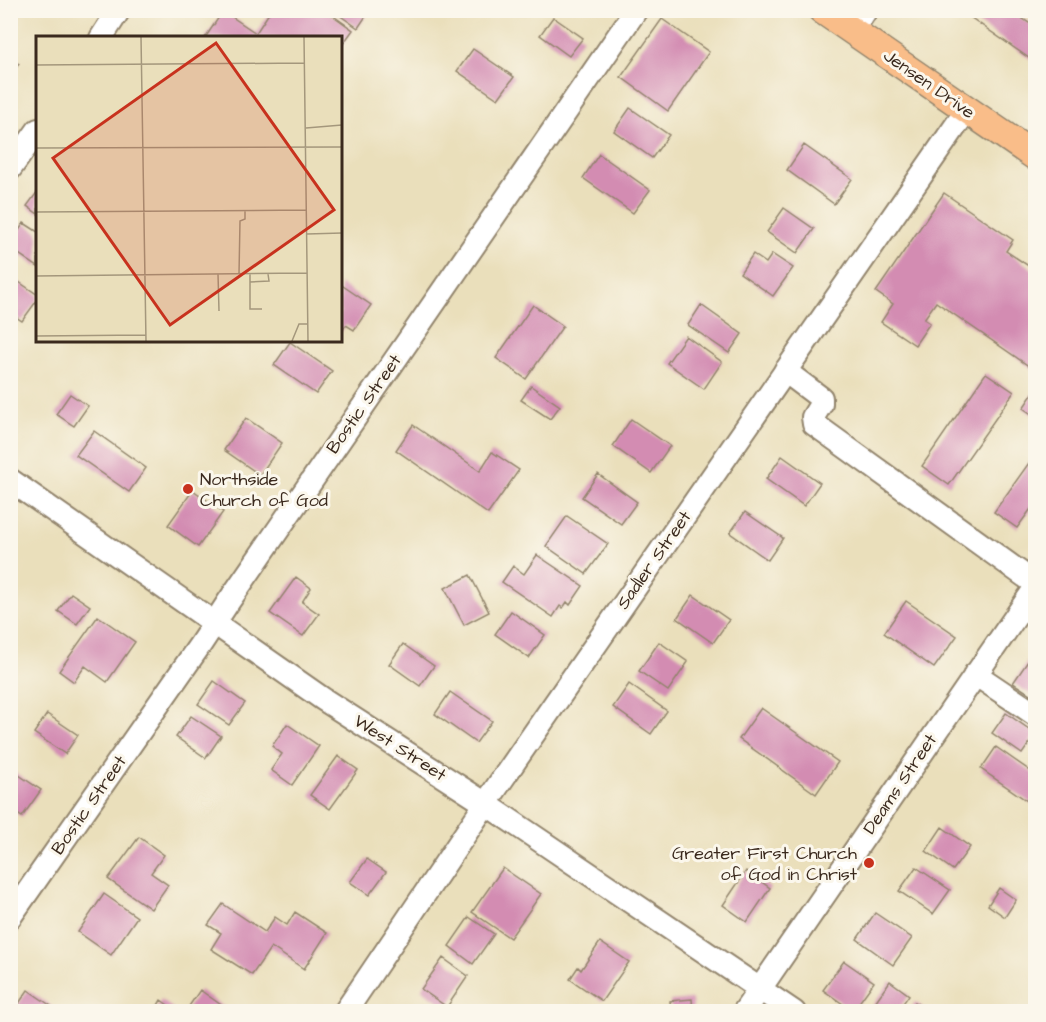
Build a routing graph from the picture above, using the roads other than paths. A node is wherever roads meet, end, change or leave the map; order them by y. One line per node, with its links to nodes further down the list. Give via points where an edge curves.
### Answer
1 (119, 10): 5 (street)
2 (636, 10): 13 (street, Bostic Street)
3 (822, 10): 4 (main road, Jensen Drive)
4 (859, 21): 6 (main road, Jensen Drive)
5 (102, 36)
6 (966, 111): 8 (main road, Jensen Drive); 10 (street, Sadler Street)
7 (36, 133): 9 (street)
8 (1035, 157)
9 (10, 169)
10 (785, 371): 12 (street, via 821,398 814,424); 16 (street, Sadler Street)
11 (10, 480): 13 (street, West Street)
12 (1035, 585): 14 (street, Deams Street)
13 (215, 623): 16 (street, West Street, via 323,699); 17 (street, Bostic Street)
14 (975, 674): 15 (street); 18 (street, Deams Street)
15 (1035, 715)
16 (486, 804): 18 (street, West Street); 19 (street, Sadler Street)
17 (10, 916)
18 (759, 989): 20 (street, Deams Street); 21 (street, West Street)
19 (345, 1011)
20 (744, 1011)
21 (794, 1011)

